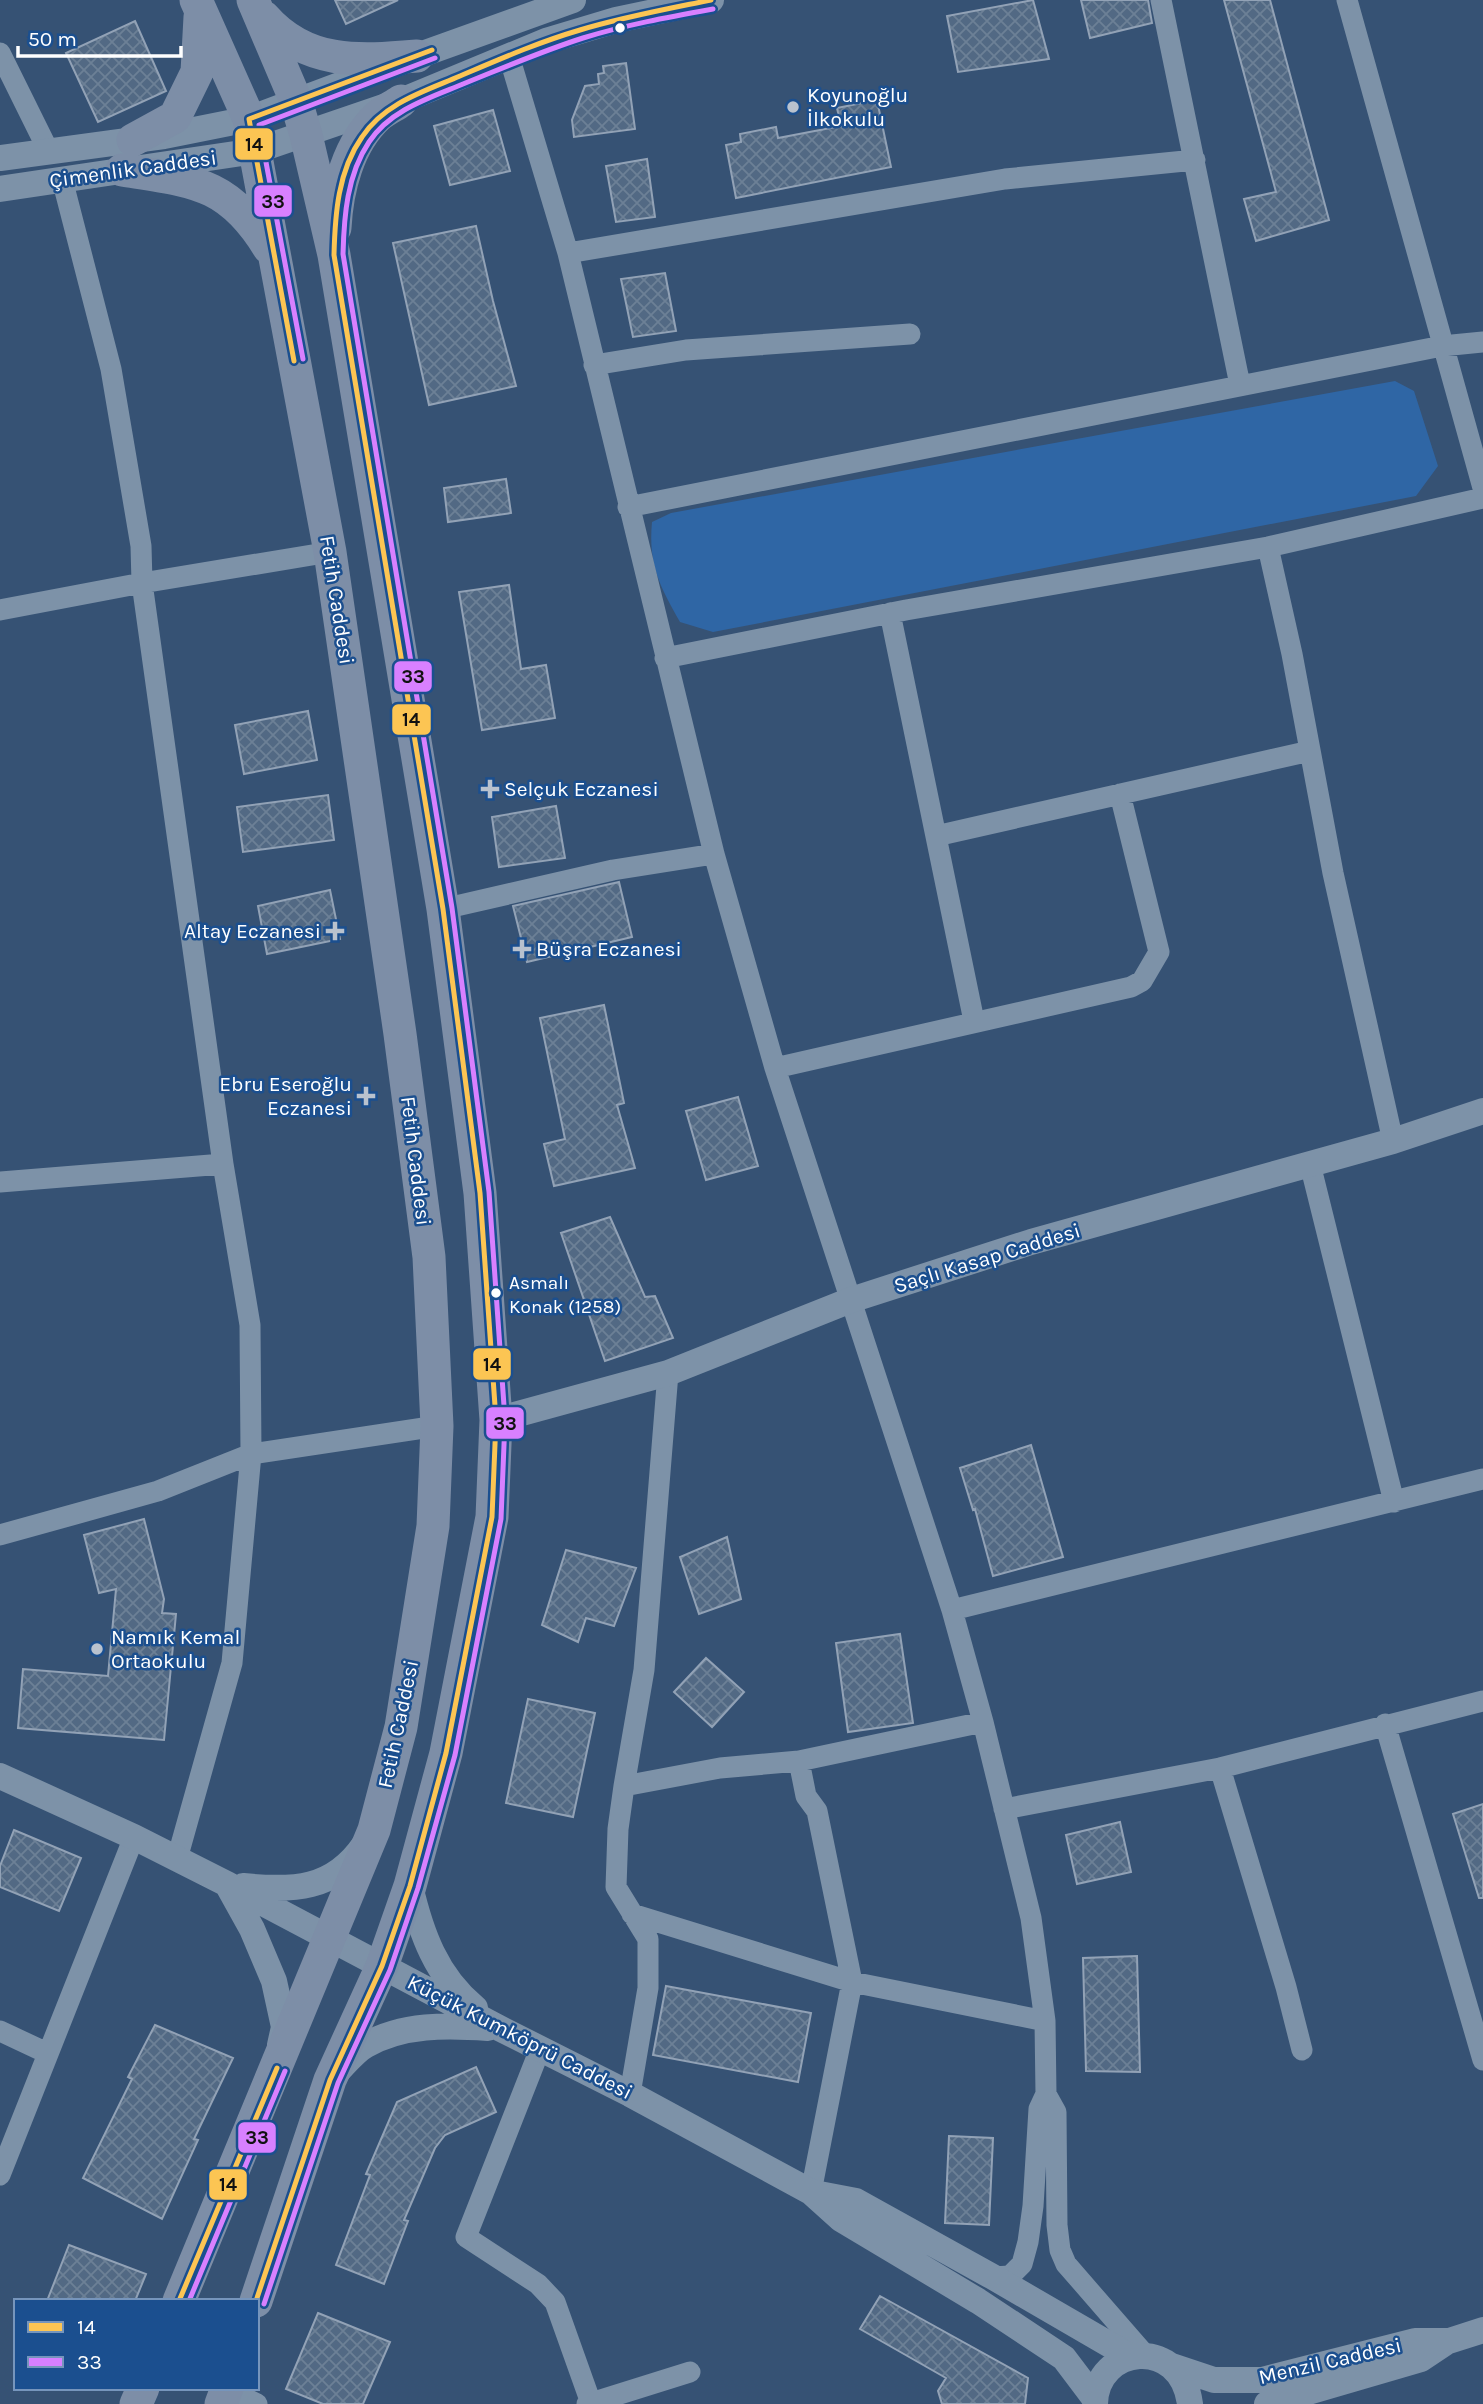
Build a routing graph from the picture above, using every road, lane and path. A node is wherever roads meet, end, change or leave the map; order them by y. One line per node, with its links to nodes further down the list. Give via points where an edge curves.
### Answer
1 (573, 0): 8 (street)
2 (711, 0): 9 (street, Çimenlik Caddesi, via 605,23)
3 (1161, 0): 17 (street)
4 (1347, 0): 25 (street)
5 (198, 4): 12 (main road, Fetih Caddesi); 15 (main road, via 197,72 175,117)
6 (257, 7): 8 (main road, via 277,32 317,53 372,60); 11 (main road)
7 (0, 53): 14 (street)
8 (417, 56): 11 (street)
9 (509, 56): 10 (street, Çimenlik Caddesi); 20 (street)
10 (401, 100): 13 (street, Çimenlik Caddesi); 21 (main road, via 379,116 352,155 338,198)
11 (296, 101): 12 (street); 13 (main road)
12 (252, 135): 13 (street, Çimenlik Caddesi); 15 (street, Çimenlik Caddesi, via 164,136); 22 (main road, Fetih Caddesi)
13 (306, 135): 21 (main road)
14 (47, 150): 15 (street, Çimenlik Caddesi); 16 (street, Çimenlik Caddesi)
15 (127, 155): 18 (street, Çimenlik Caddesi); 22 (main road, via 231,201 254,223 271,251)
16 (0, 158)
17 (1195, 160): 20 (street, via 1005,179); 27 (street)
18 (62, 179): 19 (street, Çimenlik Caddesi); 33 (street, via 111,369 141,546)
19 (0, 189)
20 (568, 253): 26 (street)
21 (334, 255): 41 (main road)
22 (278, 276): 32 (main road, Fetih Caddesi)
23 (910, 334): 26 (street, via 686,350)
24 (1483, 342): 25 (street)
25 (1442, 346): 27 (street); 28 (street)
26 (594, 365): 30 (street)
27 (1240, 385): 30 (street)
28 (1483, 488)
29 (1483, 498): 31 (street)
30 (628, 507): 36 (street)
31 (1268, 547): 35 (street); 37 (street)
32 (330, 552): 33 (street); 52 (main road, Fetih Caddesi, via 427,1244)
33 (142, 583): 34 (street); 46 (street)
34 (0, 610)
35 (890, 613): 36 (street); 39 (street)
36 (665, 658): 40 (street)
37 (1310, 751): 38 (street); 45 (street)
38 (1120, 794): 39 (street); 42 (street, via 1159,952 1150,969 1142,981 1130,987)
39 (936, 836): 42 (street)
40 (714, 854): 41 (street, via 613,870); 43 (street)
41 (443, 909): 51 (main road, via 480,1193)
42 (974, 1021): 43 (street)
43 (775, 1068): 49 (street)
44 (1483, 1111): 45 (street, Saçlı Kasap Caddesi)
45 (1393, 1141): 47 (street, Saçlı Kasap Caddesi)
46 (223, 1164): 48 (street); 53 (street, via 250,1325)
47 (1310, 1164): 49 (street, Saçlı Kasap Caddesi, via 1031,1242); 55 (street)
48 (0, 1182)
49 (851, 1300): 50 (street, Saçlı Kasap Caddesi); 57 (street)
50 (668, 1373): 51 (street, Saçlı Kasap Caddesi); 64 (street, via 643,1670)
51 (496, 1420): 70 (main road, via 492,1517 446,1752)
52 (437, 1426): 53 (street); 66 (main road, Fetih Caddesi, via 429,1553 401,1727)
53 (251, 1454): 56 (street, via 158,1491); 68 (street, via 232,1663)
54 (1483, 1479): 55 (street)
55 (1394, 1502): 57 (street)
56 (0, 1535)
57 (952, 1611): 59 (street)
58 (1483, 1700): 60 (street)
59 (983, 1722): 61 (street); 65 (street)
60 (1385, 1724): 62 (street); 81 (street)
61 (799, 1761): 64 (street, via 720,1768); 74 (street, via 806,1796 817,1811)
62 (1220, 1768): 65 (street); 79 (street)
63 (0, 1776): 67 (street, Küçük Kumköprü Caddesi)
64 (624, 1786): 71 (street, via 616,1887)
65 (1004, 1809): 75 (street, via 1031,1918)
66 (374, 1830): 69 (street, via 352,1862 318,1883 280,1890); 72 (main road, Fetih Caddesi)
67 (134, 1837): 68 (street, Küçük Kumköprü Caddesi); 80 (street)
68 (177, 1859): 69 (street, Küçük Kumköprü Caddesi)
69 (227, 1884): 72 (street, Küçük Kumköprü Caddesi); 83 (street, via 274,1981 284,2027)
70 (410, 1886): 73 (main road); 76 (street, via 435,1960 461,1997)
71 (632, 1914): 74 (street); 84 (street, via 648,1939 648,1988)
72 (330, 1939): 73 (street, Küçük Kumköprü Caddesi); 83 (main road, Fetih Caddesi)
73 (382, 1966): 76 (street, Küçük Kumköprü Caddesi); 82 (main road)
74 (852, 1982): 75 (street); 87 (street)
75 (1045, 2021): 85 (street)
76 (500, 2029): 78 (street, Küçük Kumköprü Caddesi); 82 (street, via 454,2025 408,2029 364,2046)
77 (0, 2031): 80 (street)
78 (540, 2049): 84 (street, Küçük Kumköprü Caddesi); 98 (street, via 466,2236 538,2284 555,2302)
79 (1302, 2050)
80 (47, 2053): 86 (street)
81 (1483, 2060)
82 (330, 2080): 90 (main road)
83 (266, 2094): 89 (main road, Fetih Caddesi)
84 (630, 2094): 87 (street, Küçük Kumköprü Caddesi)
85 (1046, 2094): 88 (street, via 1039,2109 1034,2206 1022,2264 1010,2276); 93 (street, via 1056,2112 1060,2250 1066,2264)
86 (0, 2175)
87 (811, 2192): 88 (street, Menzil Caddesi, via 856,2201); 97 (street, via 841,2219 1064,2358)
88 (993, 2277): 93 (street, Menzil Caddesi)
89 (180, 2299)
90 (257, 2299)
91 (1483, 2330): 92 (street, Menzil Caddesi)
92 (1449, 2340): 94 (street, Menzil Caddesi, via 1415,2341 1262,2380 1214,2380); 101 (street, Menzil Caddesi, via 1421,2359)
93 (1139, 2356): 94 (street, Menzil Caddesi); 97 (street, via 1117,2362 1106,2372)
94 (1172, 2366): 100 (street, via 1182,2376)
95 (690, 2372): 98 (street)
96 (225, 2394): 99 (street)
97 (1094, 2402)
98 (589, 2403)
99 (257, 2404)
100 (1190, 2404)
101 (1267, 2404)

